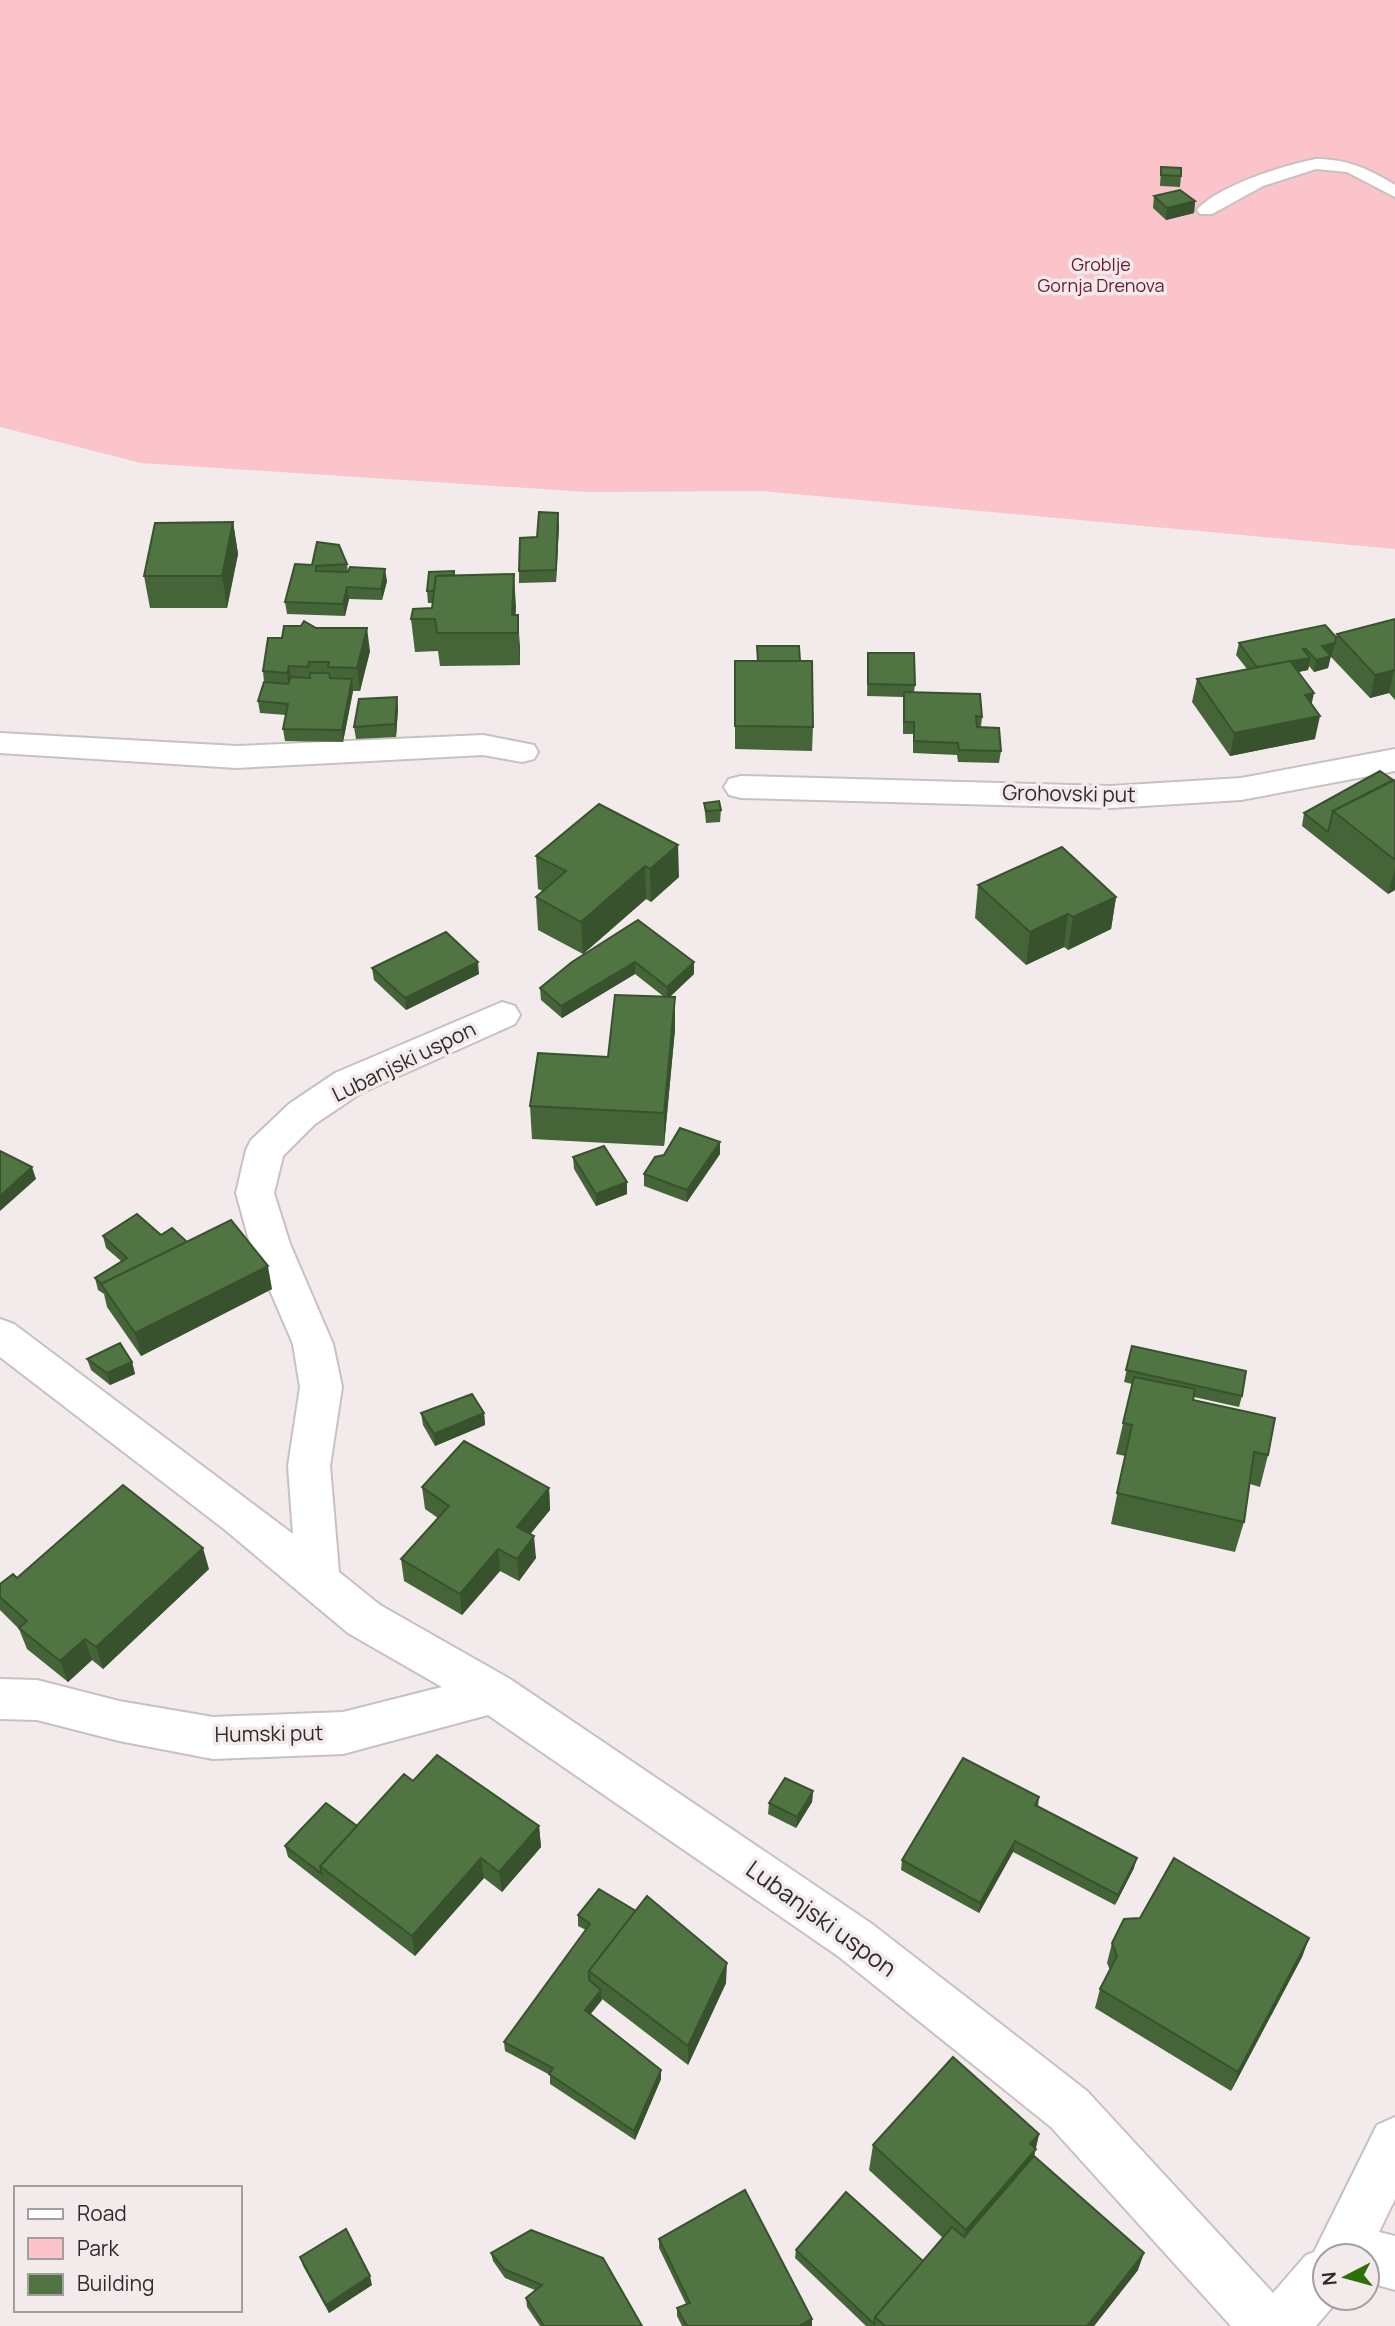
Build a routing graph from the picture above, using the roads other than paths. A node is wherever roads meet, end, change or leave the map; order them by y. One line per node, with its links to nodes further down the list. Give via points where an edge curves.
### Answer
1 (1395, 192): 2 (lane, via 1351,167 1328,164 1253,182)
2 (1206, 210)
3 (0, 743): 4 (street, via 237,757 482,745)
4 (522, 752)
5 (1395, 760): 6 (street, Grohovski put, via 1241,789 1111,797)
6 (741, 787)
7 (502, 1015): 9 (street, Lubanjski uspon, via 348,1083 302,1115 265,1150 255,1193 270,1244 313,1344 321,1387 309,1466)
8 (0, 1335): 9 (street, Lubanjski uspon, via 239,1516)
9 (318, 1582): 10 (street, Lubanjski uspon, via 364,1619)
10 (494, 1693): 11 (street, Humski put, via 344,1733 213,1738 37,1700); 15 (street, Lubanjski uspon, via 855,1940 1069,2109)
11 (0, 1699)
12 (1395, 2143): 13 (street)
13 (1345, 2242)
14 (1311, 2293): 16 (street)
15 (1267, 2326)
16 (1280, 2326)

